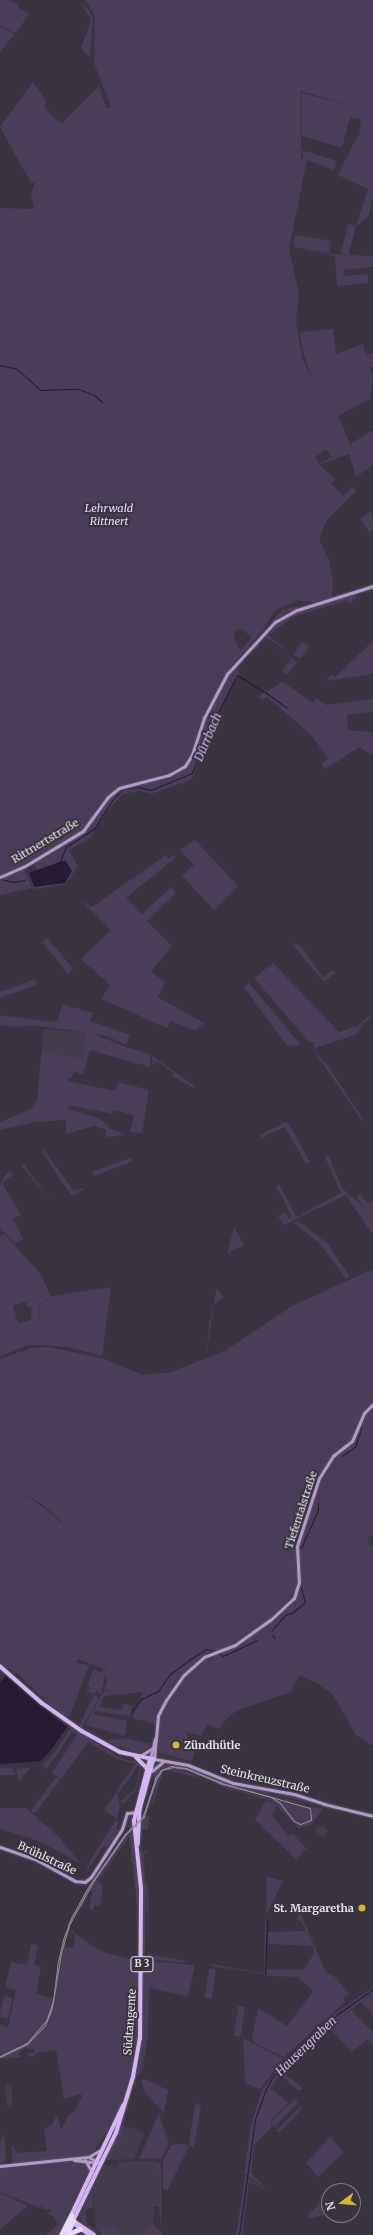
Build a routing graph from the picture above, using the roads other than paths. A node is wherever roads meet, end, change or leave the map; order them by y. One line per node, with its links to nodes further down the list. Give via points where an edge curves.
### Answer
1 (373, 586): 2 (street, Rittnertstraße, via 297,610 275,622 227,674 204,718 192,755 182,768 166,776 117,789 80,833 25,866)
2 (0, 877)
3 (373, 1404): 5 (street, Tiefentalstraße, via 364,1413 352,1441 333,1456 319,1478 297,1546 299,1582 294,1598 240,1642 215,1652 191,1669 170,1694 158,1716)
4 (0, 1666): 7 (main road, via 71,1724 116,1750)
5 (155, 1739): 6 (street, Tiefentalstraße); 9 (street, Tiefentalstraße)
6 (153, 1748): 8 (street); 9 (street, Tiefentalstraße)
7 (134, 1756): 8 (main road); 11 (main road, via 142,1760)
8 (139, 1757): 9 (main road)
9 (152, 1759): 10 (street, Steinkreuzstraße); 11 (main road, Südtangente / B 3); 12 (main road, Südtangente / B 3)
10 (166, 1761): 12 (street, via 157,1764); 14 (street, Steinkreuzstraße, via 188,1765 233,1783 294,1794)
11 (147, 1769): 13 (main road, Südtangente / B 3)
12 (150, 1773): 13 (main road, Südtangente / B 3)
13 (137, 1812): 15 (street, Brühlstraße, via 127,1813 122,1829 87,1881 75,1881 38,1861); 16 (main road, Südtangente / B 3, via 141,2022 136,2062)
14 (373, 1816)
15 (0, 1847)
16 (126, 2098): 17 (main road, Südtangente / B 3); 22 (main road, Südtangente / B 3, via 116,2133)
17 (103, 2147): 18 (street); 21 (main road, Südtangente / B 3)
18 (88, 2157): 19 (street); 21 (street)
19 (71, 2159): 20 (street); 23 (street)
20 (85, 2160): 21 (street); 24 (street)
21 (97, 2161): 22 (street); 24 (main road, Südtangente / B 3)
22 (101, 2163): 25 (main road, Südtangente / B 3)
23 (0, 2166)
24 (92, 2172): 26 (main road, Südtangente / B 3)
25 (78, 2213): 27 (main road, Südtangente / B 3); 29 (main road)
26 (70, 2215): 27 (main road); 28 (highway, Südtangente)
27 (73, 2222): 28 (highway); 29 (main road); 31 (highway, Südtangente / B 3)
28 (67, 2224): 30 (highway, Südtangente)
29 (80, 2227): 31 (highway); 32 (main road); 33 (main road)
30 (61, 2235)
31 (67, 2235)
32 (90, 2235)
33 (94, 2235)

